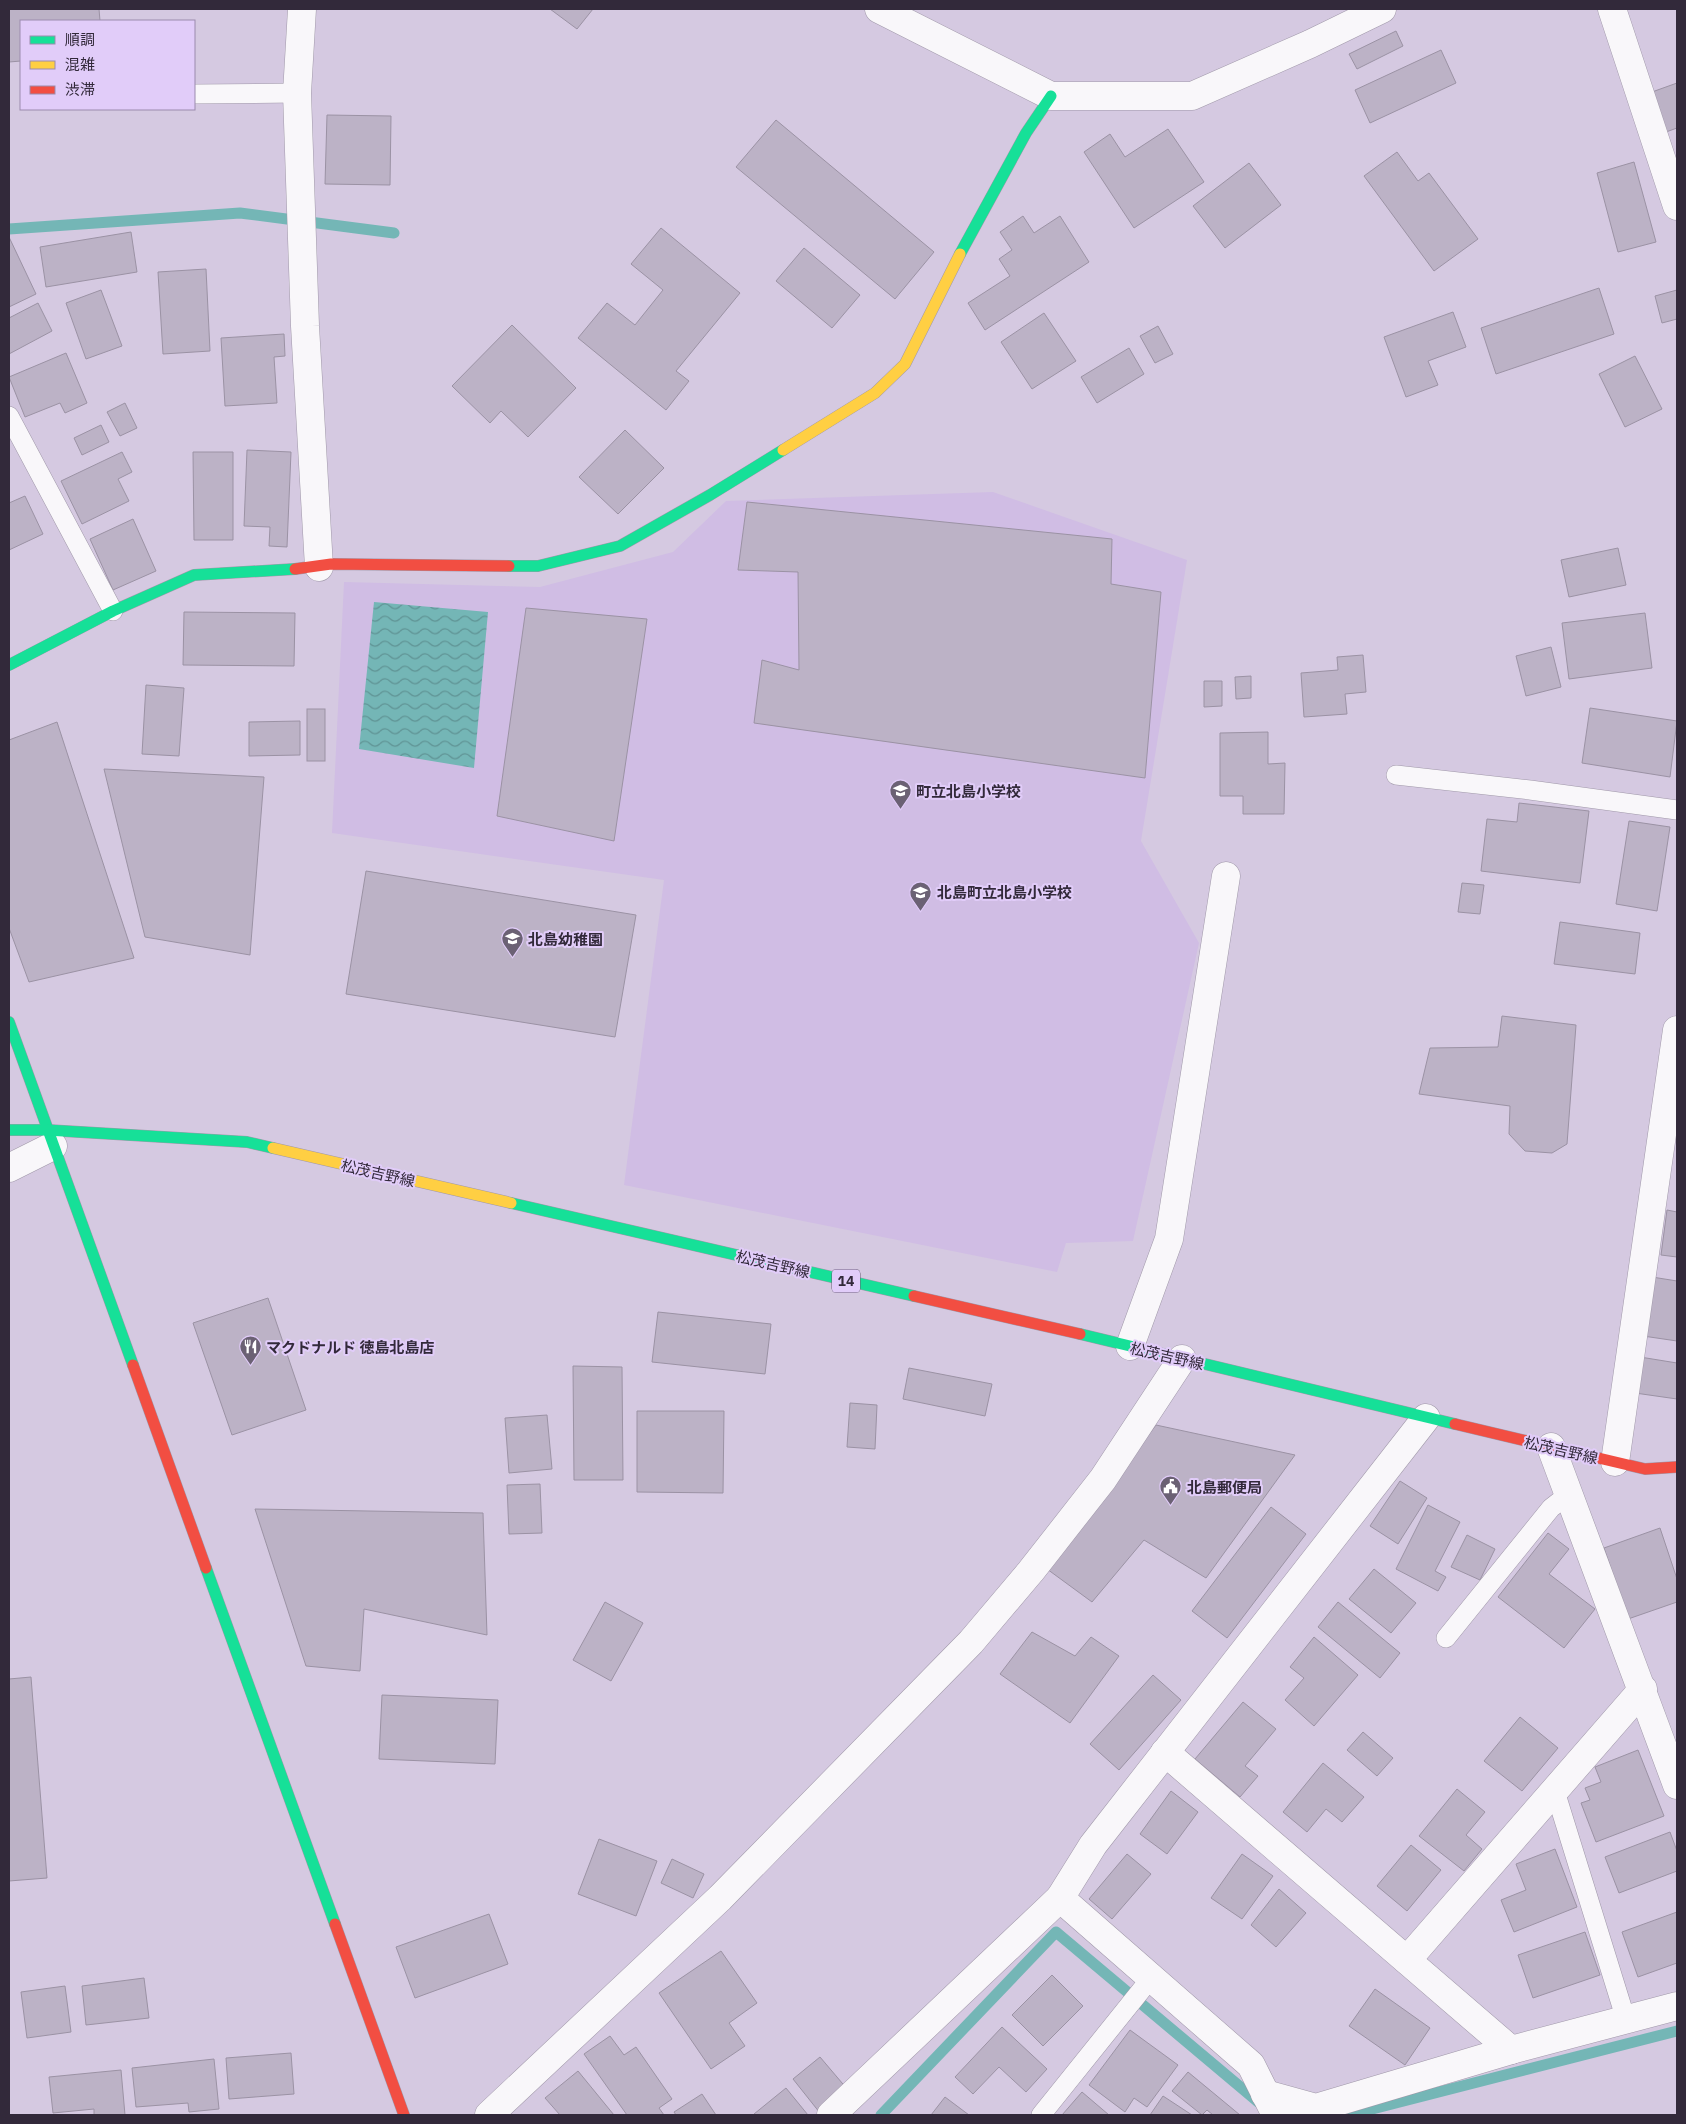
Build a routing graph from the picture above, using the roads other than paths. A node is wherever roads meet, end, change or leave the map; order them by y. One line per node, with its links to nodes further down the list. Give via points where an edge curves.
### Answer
1 (302, 9): 5 (street)
2 (879, 9): 7 (street)
3 (1382, 9): 7 (street, via 1192,96)
4 (1612, 9): 8 (street)
5 (297, 93): 6 (lane); 10 (street)
6 (195, 94)
7 (1051, 96): 10 (street, via 1026,132 976,222 905,364 875,393 710,495 620,546 538,566 331,564)
8 (1677, 206)
9 (9, 416): 11 (lane)
10 (319, 567): 11 (street, via 194,575)
11 (113, 611): 12 (street)
12 (9, 665)
13 (1396, 775): 14 (lane)
14 (1677, 810)
15 (1226, 876): 21 (street, via 1169,1239)
16 (9, 1022): 19 (street)
17 (1677, 1030): 25 (street)
18 (9, 1130): 19 (street, 松茂吉野線 / 14)
19 (50, 1138): 20 (street); 21 (street, 松茂吉野線 / 14, via 247,1142); 40 (street)
20 (9, 1168)
21 (1130, 1346): 22 (street, 松茂吉野線 / 14)
22 (1182, 1359): 23 (street, 松茂吉野線 / 14); 41 (street, via 1103,1479 971,1642 720,1898)
23 (1426, 1418): 24 (street, 松茂吉野線 / 14); 30 (street)
24 (1551, 1447): 25 (street, 松茂吉野線 / 14); 27 (street)
25 (1615, 1462): 26 (street, 松茂吉野線 / 14, via 1645,1469)
26 (1677, 1467)
27 (1569, 1494): 28 (lane, via 1551,1508); 29 (street)
28 (1446, 1638)
29 (1643, 1689): 31 (street); 32 (street)
30 (1165, 1752): 33 (street, via 1093,1844); 34 (street)
31 (1677, 1784)
32 (1555, 1791): 34 (street); 37 (lane)
33 (1060, 1898): 35 (street); 42 (street)
34 (1407, 1960): 38 (street)
35 (1152, 1978): 39 (street, via 1251,2065); 43 (lane)
36 (1677, 2006): 37 (street)
37 (1626, 2020): 38 (street)
38 (1511, 2050): 39 (street, via 1316,2108)
39 (1271, 2104)
40 (404, 2115)
41 (489, 2115)
42 (831, 2115)
43 (1041, 2115)

